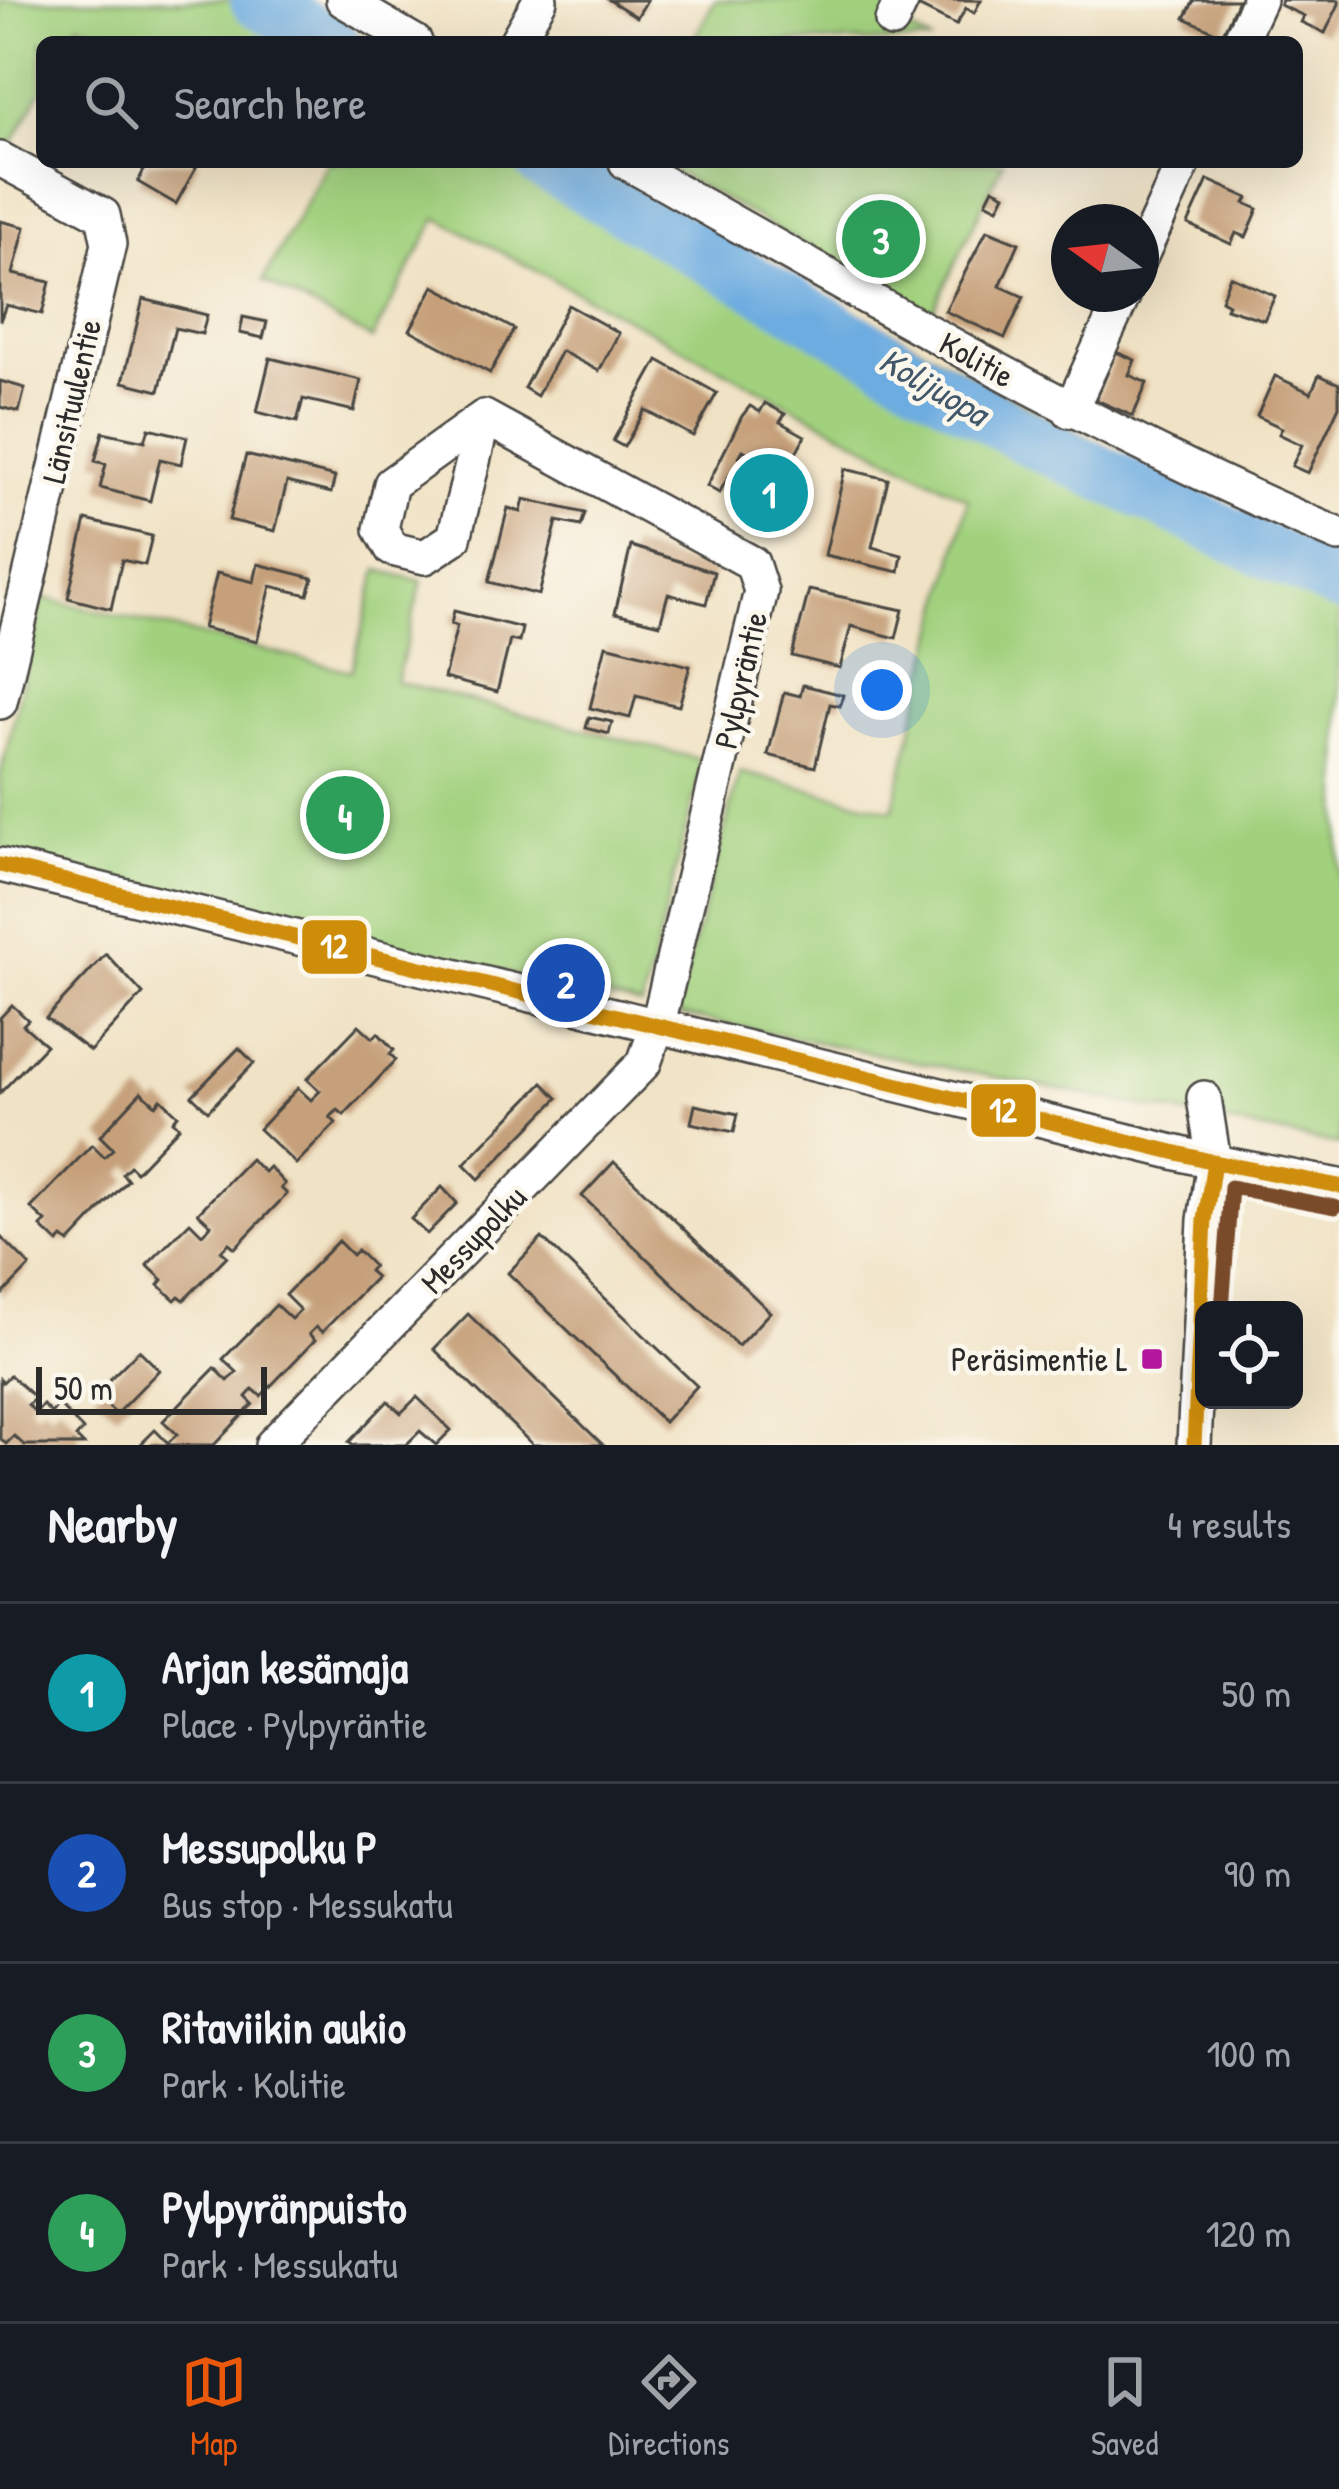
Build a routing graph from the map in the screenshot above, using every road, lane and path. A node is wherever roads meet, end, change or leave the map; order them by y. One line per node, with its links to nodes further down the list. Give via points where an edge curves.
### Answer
1 (343, 0): 4 (street)
2 (539, 0): 5 (street)
3 (1258, 0): 6 (street)
4 (405, 36)
5 (519, 36)
6 (1242, 36)
7 (0, 159): 15 (street, Länsituulentie, via 104,214 109,244)
8 (637, 168): 12 (street, Kolitie)
9 (1181, 168): 10 (street)
10 (1159, 217)
11 (1116, 312): 12 (street)
12 (1070, 411): 14 (street, Kolitie)
13 (484, 417): 17 (street, Pylpyräntie, via 752,563 761,591)
14 (1339, 535)
15 (0, 702)
16 (0, 866): 17 (street)
17 (658, 1024): 19 (street); 21 (street, Messupolku, via 644,1063)
18 (1204, 1098): 19 (street)
19 (1214, 1162): 20 (street); 22 (street)
20 (1339, 1186)
21 (272, 1445)
22 (1194, 1445)

